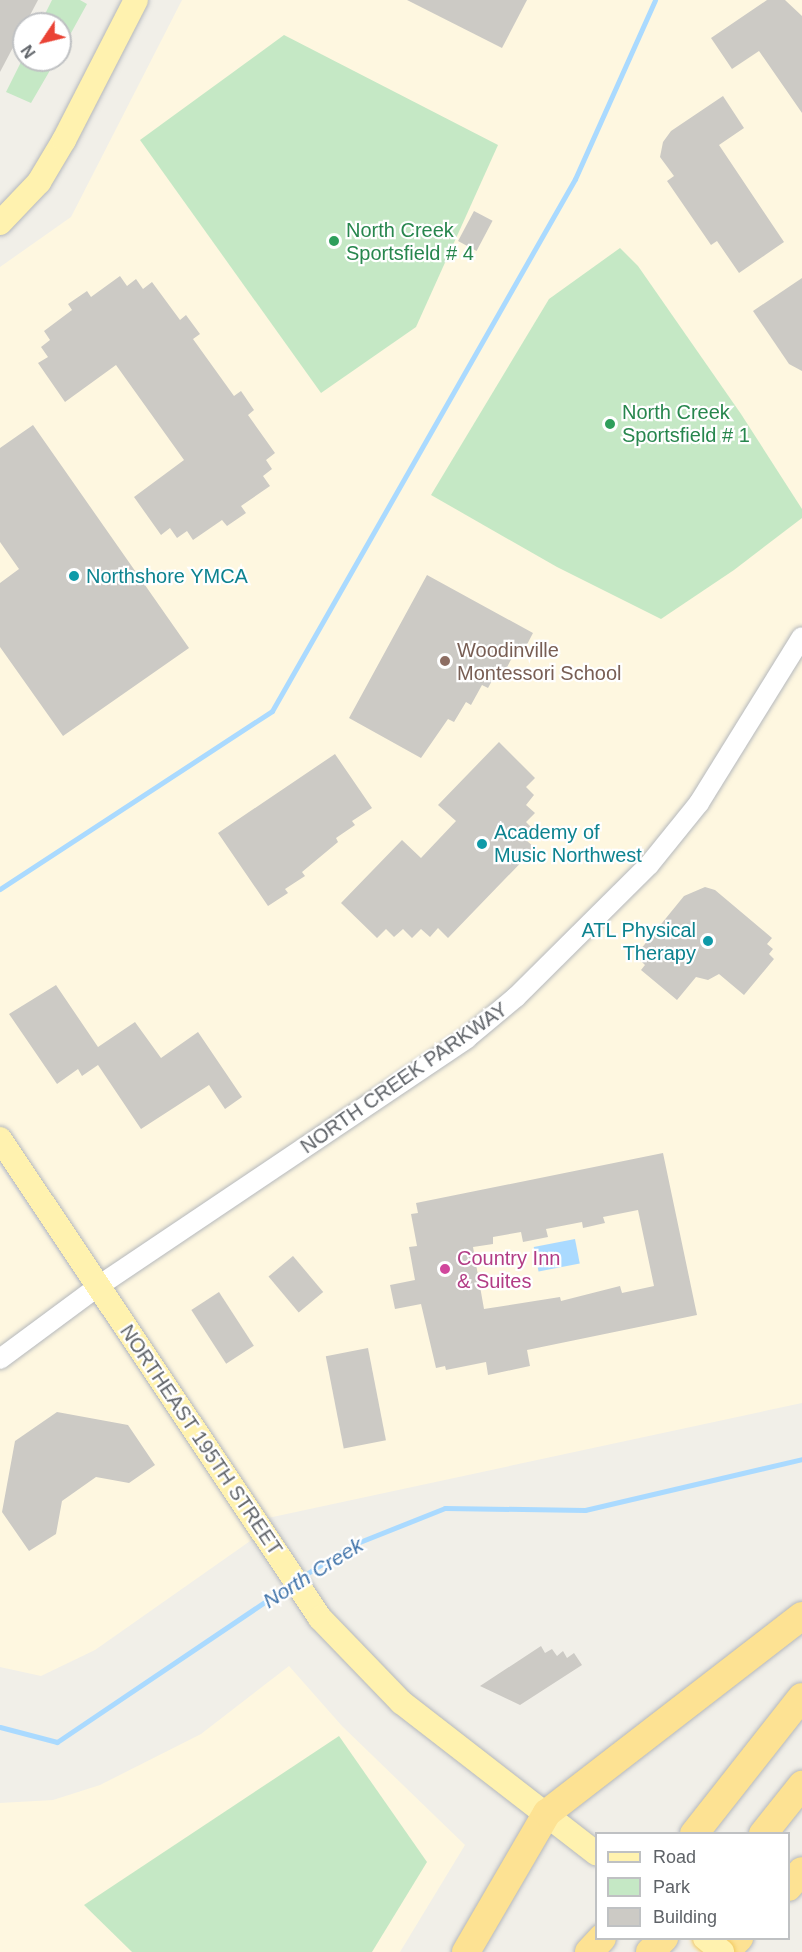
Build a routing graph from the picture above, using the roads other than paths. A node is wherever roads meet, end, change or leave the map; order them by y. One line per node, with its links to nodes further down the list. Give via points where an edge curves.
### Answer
1 (136, 0): 2 (main road, via 64,141 39,182)
2 (2, 222): 3 (main road)
3 (0, 245)
4 (802, 637): 6 (street, NORTH CREEK PARKWAY, via 699,802 650,865 555,962 466,1038)
5 (0, 1139): 6 (main road, NORTHEAST 195TH STREET)
6 (100, 1286): 7 (street, NORTH CREEK PARKWAY); 12 (main road, NORTHEAST 195TH STREET, via 326,1625 393,1695)
7 (0, 1359)
8 (802, 1616): 12 (highway)
9 (802, 1697): 13 (highway)
10 (802, 1785): 14 (highway)
11 (802, 1810): 15 (highway)
12 (547, 1813): 16 (main road, NORTHEAST 195TH STREET); 27 (highway)
13 (695, 1832)
14 (764, 1832)
15 (783, 1832)
16 (595, 1851)
17 (802, 1851): 18 (highway)
18 (790, 1865)
19 (802, 1871): 20 (highway)
20 (790, 1886)
21 (600, 1940): 28 (highway)
22 (662, 1940): 29 (highway)
23 (683, 1940): 30 (highway)
24 (708, 1940): 32 (main road, bridge)
25 (719, 1940): 31 (highway)
26 (737, 1940): 32 (highway)
27 (466, 1952)
28 (589, 1952)
29 (650, 1952)
30 (671, 1952)
31 (708, 1952)
32 (724, 1952)

